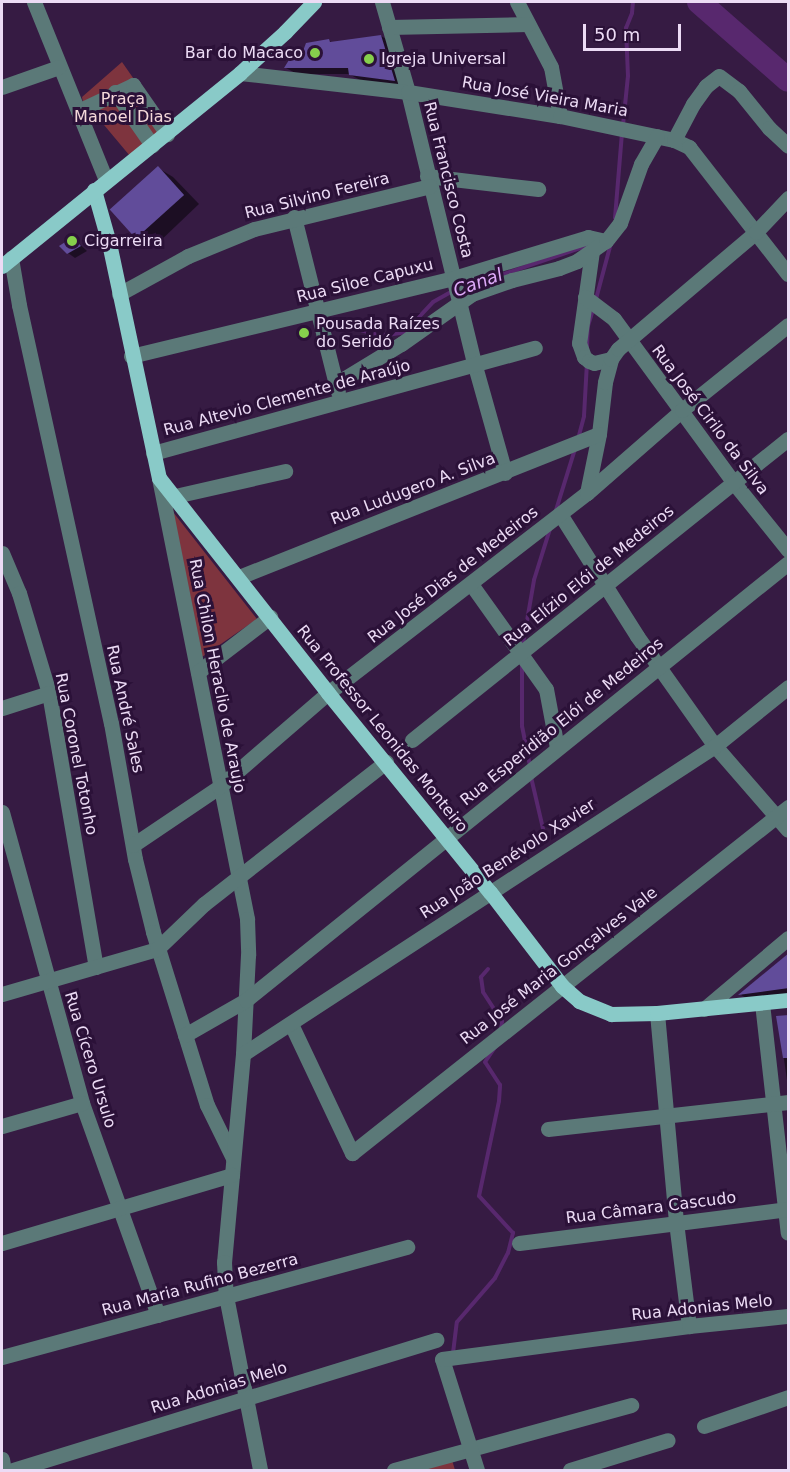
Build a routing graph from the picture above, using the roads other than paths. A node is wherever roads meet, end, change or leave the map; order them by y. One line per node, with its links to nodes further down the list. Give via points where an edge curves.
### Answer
1 (34, 2): 7 (street)
2 (314, 2): 8 (main road)
3 (382, 2): 6 (street, Rua Francisco Costa)
4 (517, 2): 5 (street)
5 (528, 24): 6 (street); 13 (street, via 551,68)
6 (389, 27): 11 (street, Rua Francisco Costa)
7 (60, 67): 9 (street); 12 (street)
8 (240, 73): 11 (street, Rua José Vieira Maria); 14 (main road)
9 (2, 87)
10 (115, 92): 12 (street); 14 (street, via 135,86); 17 (street)
11 (408, 92): 13 (street, Rua José Vieira Maria); 20 (street, Rua Francisco Costa)
12 (78, 111): 19 (street)
13 (560, 116): 15 (street, Rua José Vieira Maria)
14 (167, 134): 17 (main road)
15 (657, 136): 16 (street, Rua José Vieira Maria); 26 (street, via 641,164 620,223)
16 (674, 140): 18 (street, via 693,104 719,76 739,91); 25 (street, Rua José Vieira Maria, via 689,147)
17 (152, 145): 19 (main road)
18 (789, 146)
19 (106, 180): 22 (main road)
20 (429, 181): 21 (street, Rua Silvino Fereira); 24 (street, Rua Silvino Fereira); 30 (street, Rua Francisco Costa)
21 (538, 189)
22 (94, 190): 28 (main road); 31 (main road, Rua Chilon Heraclio de Araujo)
23 (789, 198): 25 (street)
24 (294, 217): 31 (street, Rua Silvino Fereira, via 221,241); 34 (street)
25 (756, 232): 29 (street, Rua José Vieira Maria); 36 (street)
26 (606, 241): 27 (street); 30 (street, Rua Siloe Capuxu, via 588,237)
27 (592, 250): 32 (street); 33 (street, via 559,268 489,287)
28 (6, 262): 78 (street, Rua André Sales, via 19,305 111,723)
29 (789, 274)
30 (454, 278): 33 (street, Rua Francisco Costa); 34 (street, Rua Siloe Capuxu)
31 (119, 294): 38 (main road, Rua Chilon Heraclio de Araujo)
32 (585, 297): 36 (street, Rua José Cirilo da Silva, via 614,319); 39 (street, via 579,327 584,357 594,363)
33 (460, 301): 40 (street, Rua Francisco Costa); 41 (street, via 401,344)
34 (317, 311): 38 (street, Rua Siloe Capuxu); 41 (street)
35 (789, 325): 43 (street, Rua José Dias de Medeiros)
36 (626, 339): 39 (street); 43 (street, Rua José Cirilo da Silva)
37 (535, 348): 40 (street, Rua Altevio Clemente de Araújo)
38 (131, 356): 46 (main road, Rua Chilon Heraclio de Araujo)
39 (611, 359): 44 (street)
40 (475, 366): 42 (street, Rua Altevio Clemente de Araújo); 48 (street, Rua Francisco Costa)
41 (336, 383): 42 (street)
42 (341, 403): 46 (street, Rua Altevio Clemente de Araújo)
43 (682, 410): 50 (street, Rua José Cirilo da Silva); 51 (street, Rua José Dias de Medeiros)
44 (599, 434): 48 (street, Rua Ludugero A. Silva); 51 (street)
45 (789, 439): 50 (street, Rua Elízio Elói de Medeiros)
46 (153, 453): 49 (main road, Rua Chilon Heraclio de Araujo)
47 (285, 471): 52 (street)
48 (505, 473): 58 (street, Rua Ludugero A. Silva)
49 (159, 478): 52 (main road, Rua Professor Leonidas Monteiro); 64 (street, Rua Chilon Heraclio de Araujo)
50 (734, 483): 54 (street, Rua José Cirilo da Silva); 60 (street, Rua Elízio Elói de Medeiros)
51 (587, 494): 53 (street, Rua José Dias de Medeiros)
52 (175, 496): 58 (main road, Rua Professor Leonidas Monteiro)
53 (560, 514): 59 (street, Rua José Dias de Medeiros); 60 (street)
54 (789, 550)
55 (2, 553): 57 (street, Rua Coronel Totonho)
56 (789, 563): 63 (street, Rua Esperidião Elói de Medeiros)
57 (6, 574): 66 (street, Rua Coronel Totonho)
58 (239, 577): 61 (main road, Rua Professor Leonidas Monteiro)
59 (471, 584): 62 (street); 67 (street, Rua José Dias de Medeiros)
60 (606, 585): 62 (street, Rua Elízio Elói de Medeiros); 63 (street)
61 (270, 617): 64 (street); 67 (main road, Rua Professor Leonidas Monteiro)
62 (521, 654): 69 (street, Rua Elízio Elói de Medeiros); 71 (street, via 546,689)
63 (659, 668): 70 (street); 71 (street, Rua Esperidião Elói de Medeiros)
64 (198, 672): 73 (street, Rua Chilon Heraclio de Araujo)
65 (789, 687): 70 (street, Rua João Benévolo Xavier)
66 (49, 693): 68 (street); 83 (street, Rua Coronel Totonho)
67 (328, 693): 72 (main road, Rua Professor Leonidas Monteiro); 73 (street, Rua José Dias de Medeiros)
68 (2, 708)
69 (412, 740)
70 (715, 746): 75 (street); 80 (street, Rua João Benévolo Xavier)
71 (557, 748): 77 (street, Rua Esperidião Elói de Medeiros)
72 (386, 762): 77 (main road, Rua Professor Leonidas Monteiro); 79 (street)
73 (219, 787): 78 (street, Rua José Dias de Medeiros); 79 (street, Rua Chilon Heraclio de Araujo)
74 (2, 812): 84 (street, Rua Cícero Ursulo)
75 (783, 812): 76 (street); 85 (street, Rua José Maria Gonçalves Vale)
76 (789, 830)
77 (445, 838): 80 (main road, Rua Professor Leonidas Monteiro); 87 (street, Rua Esperidião Elói de Medeiros)
78 (133, 845): 82 (street, Rua André Sales)
79 (240, 877): 82 (street, via 204,904); 87 (street, Rua Chilon Heraclio de Araujo, via 247,919)
80 (490, 892): 85 (main road, Rua Professor Leonidas Monteiro); 92 (street, Rua João Benévolo Xavier)
81 (789, 938): 90 (street)
82 (157, 949): 83 (street); 93 (street, Rua André Sales)
83 (96, 967): 84 (street)
84 (48, 979): 86 (street); 95 (street, Rua Cícero Ursulo)
85 (562, 986): 91 (main road, Rua Professor Leonidas Monteiro, via 579,1001 612,1014); 92 (street, Rua José Maria Gonçalves Vale, via 352,1153)
86 (2, 994)
87 (246, 1000): 93 (street, Rua Esperidião Elói de Medeiros); 94 (street, Rua Chilon Heraclio de Araujo)
88 (789, 1000): 89 (main road, Rua Professor Leonidas Monteiro)
89 (762, 1003): 90 (main road, Rua Professor Leonidas Monteiro); 96 (street)
90 (704, 1009): 91 (main road, Rua Professor Leonidas Monteiro)
91 (657, 1014): 97 (street)
92 (291, 1024): 94 (street, Rua João Benévolo Xavier)
93 (185, 1035): 100 (street, Rua André Sales, via 207,1105)
94 (243, 1054): 100 (street, Rua Chilon Heraclio de Araujo)
95 (82, 1103): 98 (street); 102 (street, Rua Cícero Ursulo)
96 (781, 1103): 97 (street); 103 (street)
97 (666, 1116): 99 (street); 104 (street)
98 (2, 1126)
99 (548, 1129)
100 (234, 1159): 101 (street, Rua Chilon Heraclio de Araujo)
101 (232, 1175): 102 (street); 109 (street, via 226,1224)
102 (118, 1208): 106 (street); 110 (street, Rua Cícero Ursulo)
103 (787, 1210): 104 (street, Rua Câmara Cascudo); 105 (street)
104 (675, 1222): 107 (street, Rua Câmara Cascudo); 112 (street)
105 (789, 1233)
106 (2, 1243)
107 (519, 1243)
108 (407, 1247): 109 (street, Rua Maria Rufino Bezerra)
109 (226, 1296): 110 (street, Rua Maria Rufino Bezerra); 116 (street)
110 (158, 1315): 114 (street, Rua Maria Rufino Bezerra)
111 (789, 1316): 112 (street, Rua Adonias Melo)
112 (689, 1326): 120 (street, Rua Adonias Melo, via 442,1359)
113 (436, 1340): 116 (street, Rua Adonias Melo)
114 (2, 1357)
115 (789, 1397): 118 (street)
116 (245, 1398): 123 (street, Rua Adonias Melo); 124 (street)
117 (631, 1405): 120 (street)
118 (704, 1426)
119 (669, 1440): 127 (street)
120 (470, 1449): 125 (street); 126 (street)
121 (2, 1459): 122 (street)
122 (4, 1470)
123 (13, 1470)
124 (261, 1470)
125 (394, 1470)
126 (477, 1470)
127 (570, 1470)

